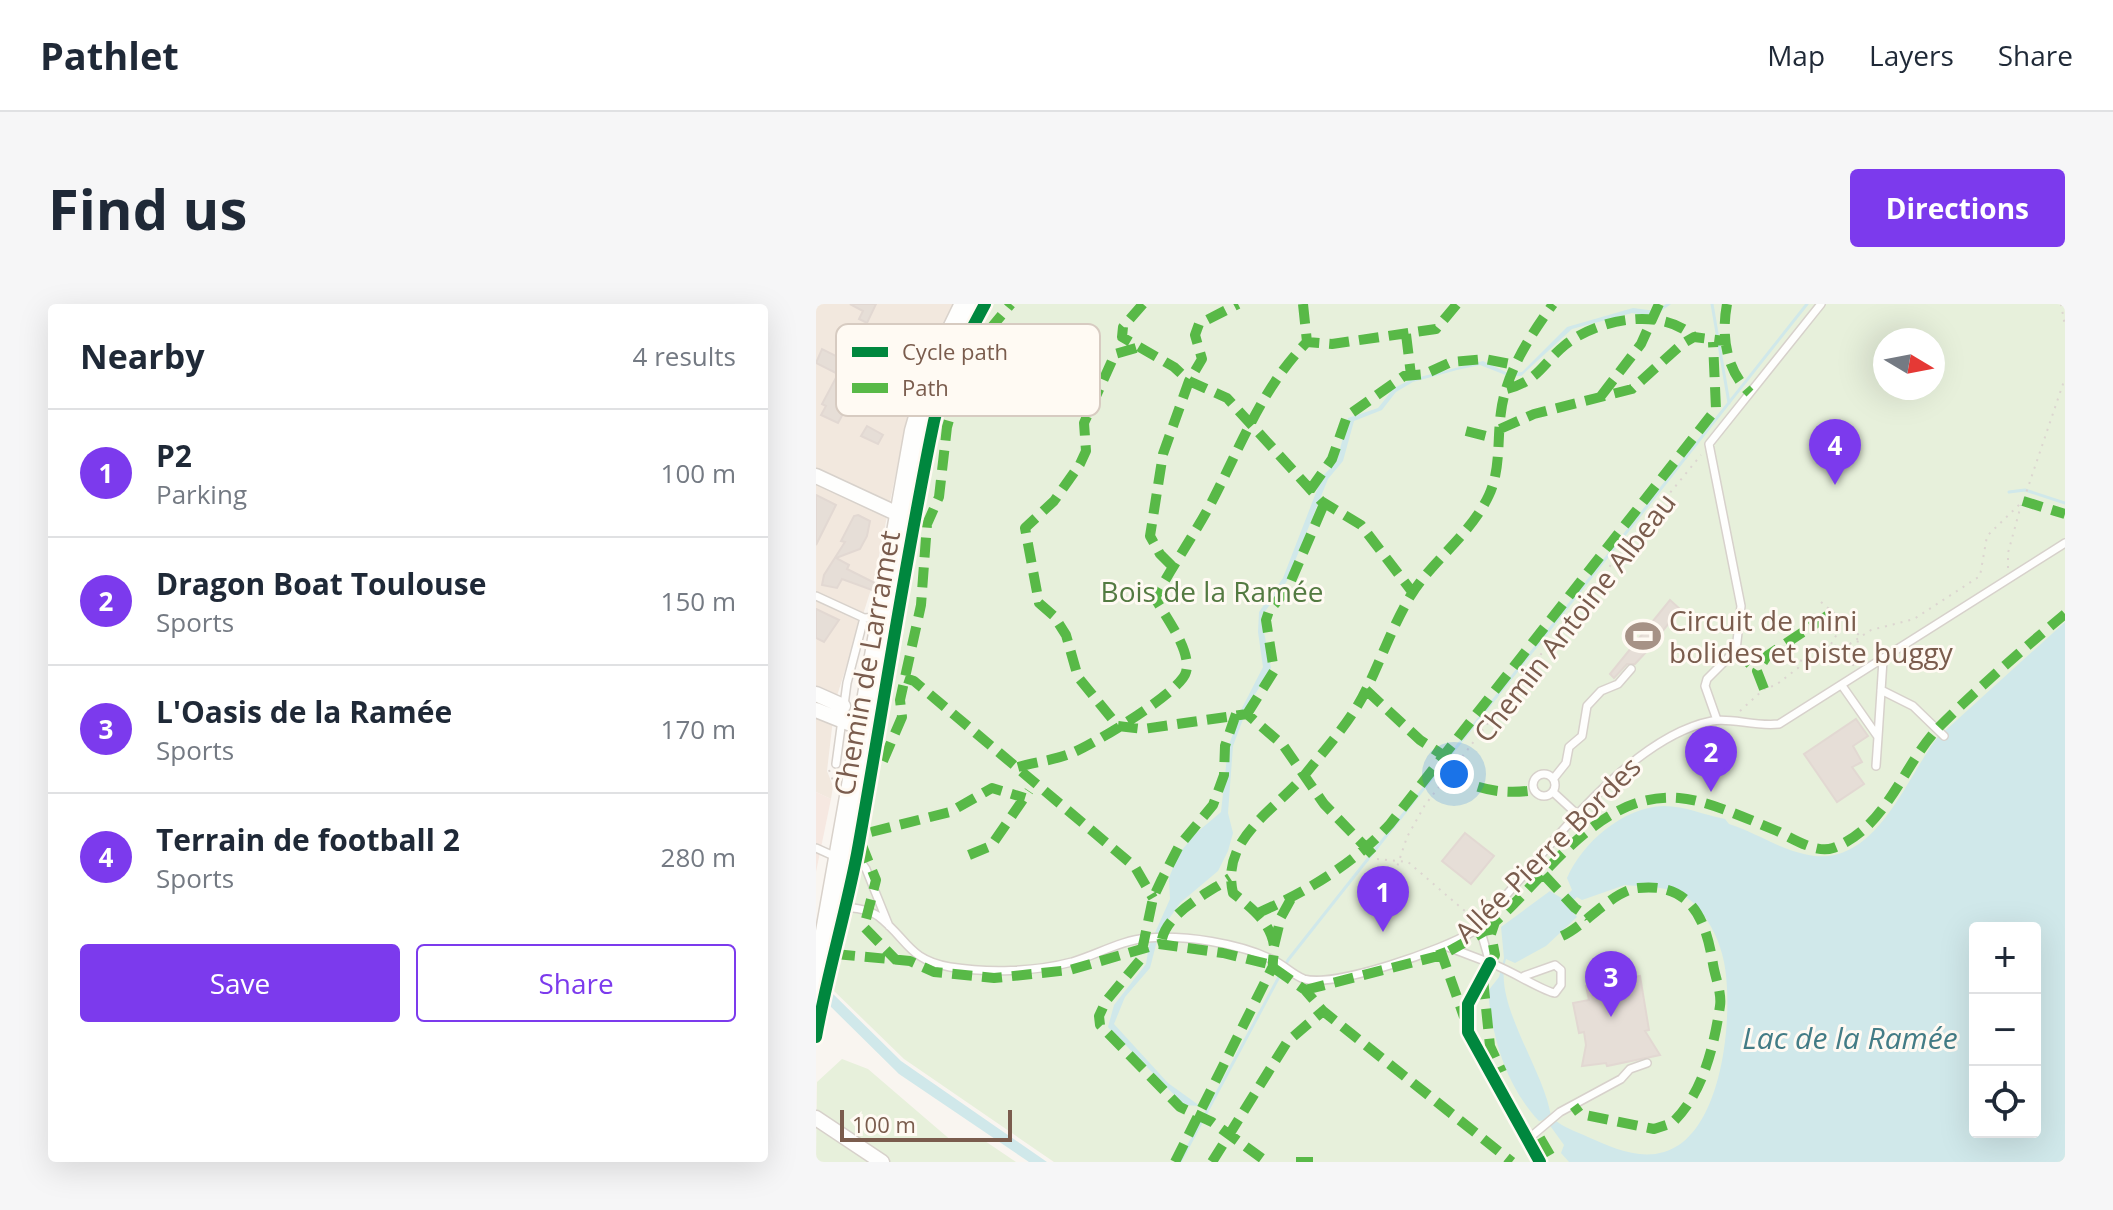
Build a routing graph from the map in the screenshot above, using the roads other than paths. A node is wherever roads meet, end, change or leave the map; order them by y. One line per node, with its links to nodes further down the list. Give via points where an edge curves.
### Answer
1 (965, 304): 3 (main road, Chemin de Larramet)
2 (1821, 304): 17 (lane, via 1709,444 1741,606 1736,650 1705,686)
3 (954, 324)
4 (919, 416): 6 (main road, Chemin de Larramet)
5 (816, 476): 6 (street)
6 (900, 515): 9 (main road, Chemin de Larramet)
7 (2065, 543): 10 (lane, Allée Pierre Bordes)
8 (816, 596): 9 (lane)
9 (872, 618): 16 (main road, Chemin de Larramet)
10 (1883, 660): 12 (lane, Allée Pierre Bordes); 13 (lane)
11 (1631, 669): 22 (lane, via 1587,706 1582,736 1569,747 1566,763)
12 (1843, 687): 17 (lane, Allée Pierre Bordes, via 1779,724); 19 (lane)
13 (1881, 690): 18 (lane, via 1913,706); 19 (lane)
14 (816, 694): 16 (street, Chemin de Larramet)
15 (816, 710): 16 (street)
16 (848, 719): 20 (lane); 26 (main road, Chemin de Larramet)
17 (1717, 720): 24 (lane, Allée Pierre Bordes, via 1654,746)
18 (1944, 736)
19 (1878, 737): 21 (lane)
20 (836, 764)
21 (1876, 766)
22 (1554, 778): 23 (lane); 23 (lane, via 1541,774 1533,783 1539,795)
23 (1553, 792): 24 (lane)
24 (1579, 816): 28 (lane, Allée Pierre Bordes)
25 (816, 848): 26 (lane)
26 (839, 848): 27 (main road, Chemin de Larramet); 29 (lane, via 848,840 857,852)
27 (829, 905): 29 (lane, via 867,911); 30 (main road, Chemin de Larramet)
28 (1479, 925): 31 (lane, Allée Pierre Bordes); 32 (lane)
29 (890, 928): 31 (lane, via 923,960 969,969 1049,966 1149,938 1217,944 1280,964 1301,978 1330,979)
30 (819, 947): 34 (main road, Chemin de Larramet)
31 (1448, 947): 32 (lane)
32 (1490, 963): 33 (lane)
33 (1524, 976): 33 (lane, via 1548,992 1555,993 1561,985 1561,970 1555,965)
34 (817, 982)
35 (1647, 1063): 37 (lane, via 1560,1112)
36 (816, 1118): 38 (street)
37 (1527, 1140)
38 (882, 1162)

